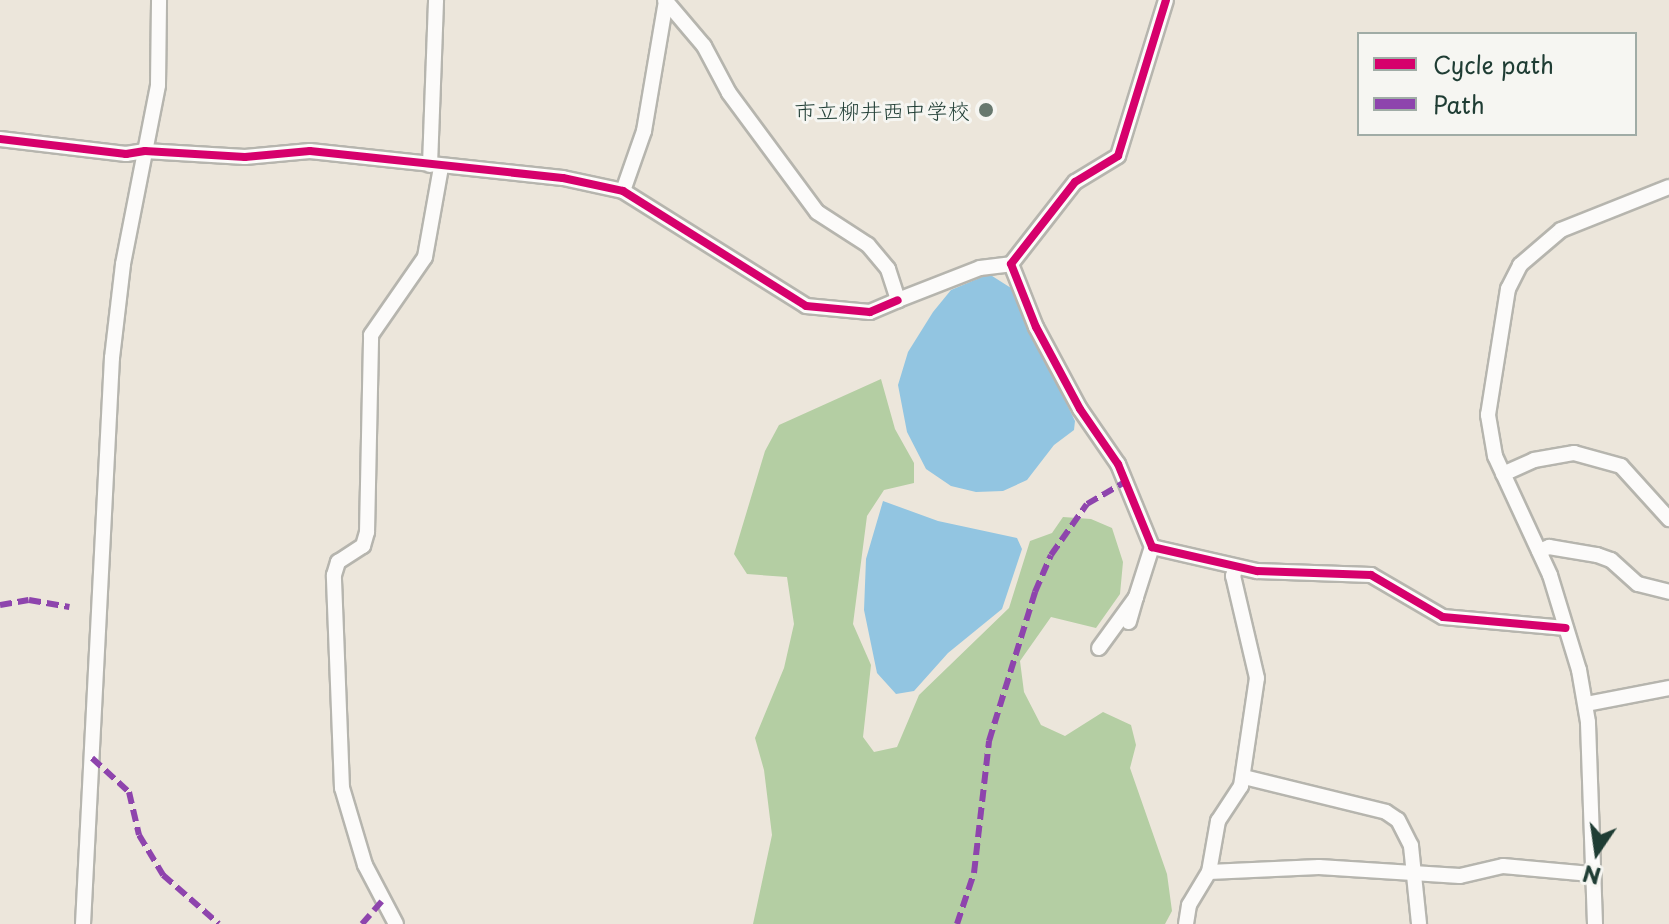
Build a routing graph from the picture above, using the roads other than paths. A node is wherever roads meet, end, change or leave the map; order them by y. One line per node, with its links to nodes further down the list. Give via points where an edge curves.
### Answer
1 (159, 0): 6 (street, via 162,53)
2 (436, 0): 7 (street)
3 (666, 0): 9 (street, via 644,131); 11 (street, via 704,46 729,93 817,212 868,245 888,269)
4 (1166, 0): 10 (street, via 1118,156 1075,182)
5 (0, 139): 6 (street, via 84,151)
6 (145, 151): 7 (street, via 245,157 310,151); 28 (street, via 112,358)
7 (435, 166): 9 (street, via 563,178); 29 (street, via 425,257 371,335 367,532 363,546 338,562 334,575 342,788 365,865)
8 (1669, 187): 12 (street, via 1561,230 1520,265 1508,289 1488,415 1488,435)
9 (623, 191): 11 (street, via 806,306 870,312)
10 (1011, 264): 11 (street, via 980,268); 14 (street, via 1036,327 1080,409 1118,464)
11 (898, 300)
12 (1503, 474): 13 (street, via 1534,460 1574,453 1621,466); 15 (street)
13 (1669, 519)
14 (1152, 547): 16 (street); 18 (street)
15 (1539, 551): 17 (street, via 1549,547 1597,555 1611,560 1638,584); 20 (street)
16 (1236, 567): 20 (street, via 1371,575 1443,617); 24 (street, via 1233,576 1257,678)
17 (1669, 592)
18 (1136, 597): 19 (street); 21 (street)
19 (1129, 622)
20 (1566, 628): 23 (street)
21 (1099, 648)
22 (1669, 688): 23 (street)
23 (1586, 704): 26 (street)
24 (1244, 777): 25 (street, via 1218,821); 27 (street, via 1386,812 1398,820 1411,846)
25 (1209, 872): 27 (street, via 1319,867); 30 (street, via 1189,905)
26 (1591, 874): 27 (street, via 1503,866 1460,876); 32 (street)
27 (1415, 875): 31 (street)
28 (83, 924)
29 (396, 924)
30 (1186, 924)
31 (1419, 924)
32 (1595, 924)

